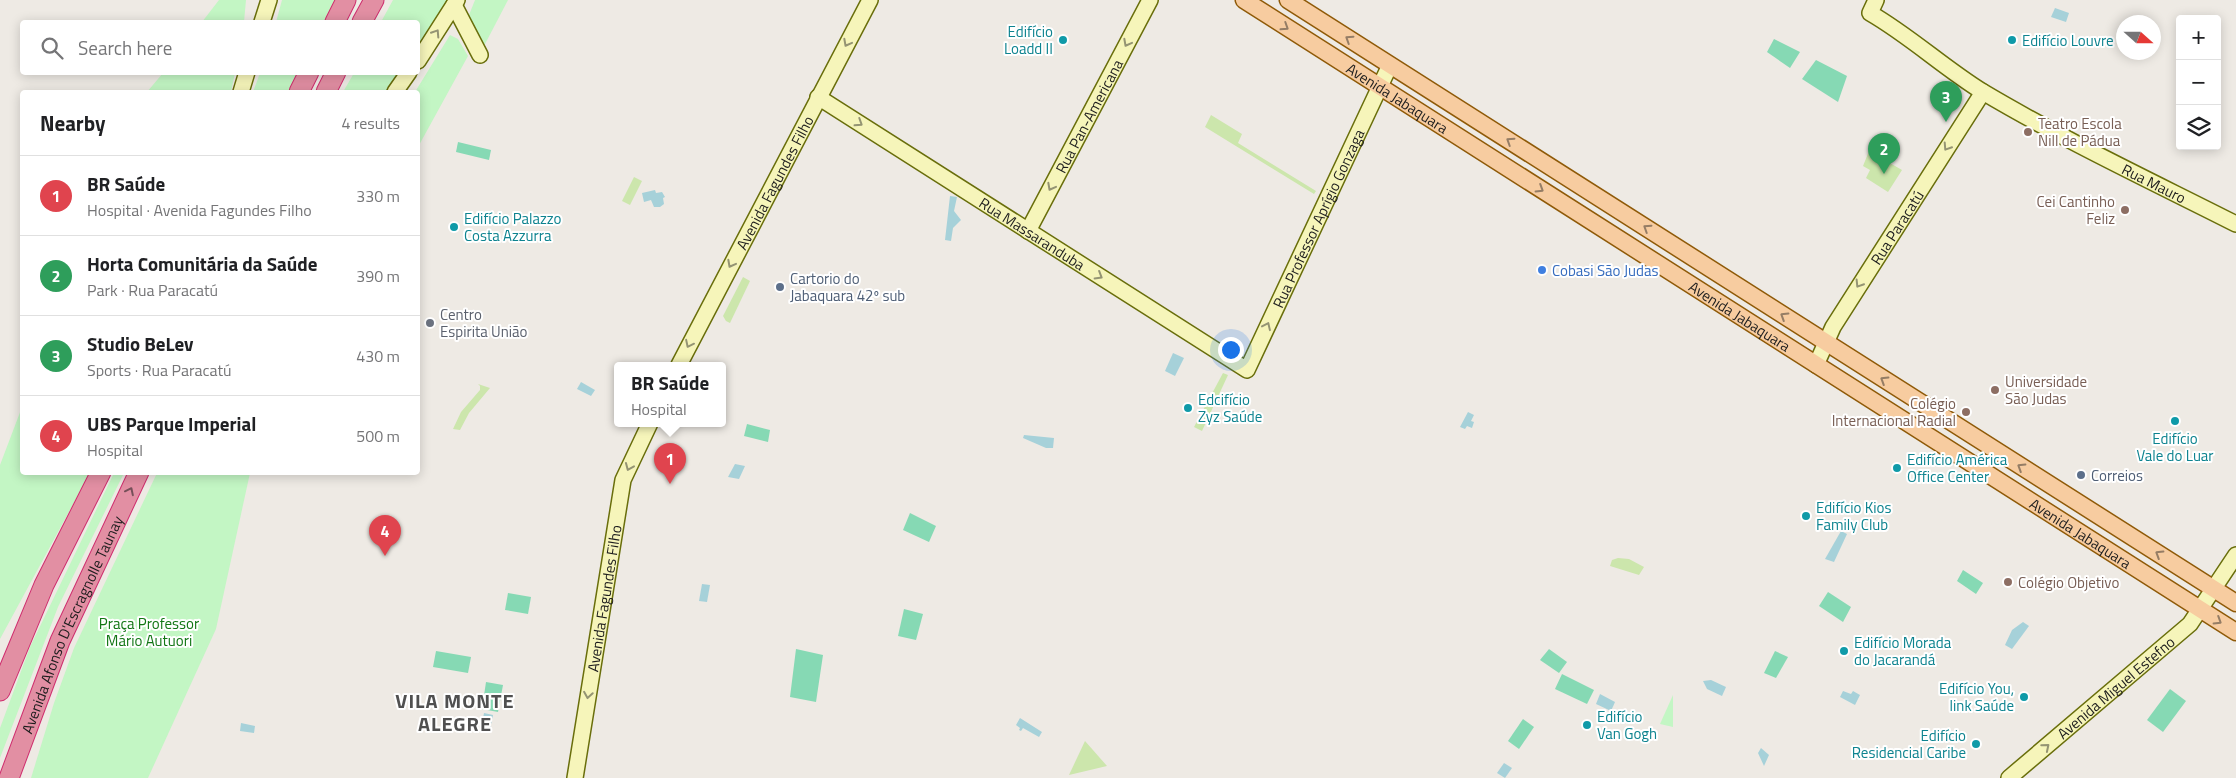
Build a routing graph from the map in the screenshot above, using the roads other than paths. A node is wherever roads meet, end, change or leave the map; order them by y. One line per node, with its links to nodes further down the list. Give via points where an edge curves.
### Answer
1 (269, 0): 10 (street)
2 (346, 0): 11 (highway)
3 (374, 0): 12 (highway)
4 (870, 0): 26 (street, Avenida Fagundes Filho, one-way to 26)
5 (1150, 0): 28 (street, Rua Pan-Americana, one-way to 28)
6 (1244, 0): 20 (main road, Avenida Jabaquara, one-way to 20)
7 (1288, 0): 15 (main road, Avenida Jabaquara, one-way to 7)
8 (456, 2): 13 (street); 14 (street, one-way to 8)
9 (1873, 7): 25 (street, Rua Mauro)
10 (263, 20)
11 (336, 20)
12 (363, 20)
13 (480, 56)
14 (420, 58)
15 (1390, 65): 20 (street, Rua Professor Aprígio Gonzaga); 29 (main road, Avenida Jabaquara, one-way to 15)
16 (246, 75): 21 (street)
17 (308, 75): 22 (highway)
18 (334, 75): 23 (highway)
19 (407, 75): 24 (street)
20 (1380, 89): 31 (main road, Avenida Jabaquara, one-way to 31); 32 (street, Rua Professor Aprígio Gonzaga, one-way to 20)
21 (241, 90)
22 (300, 90)
23 (327, 90)
24 (397, 90)
25 (1983, 92): 27 (street, Rua Mauro); 29 (street, Rua Paracatú, one-way to 29)
26 (818, 97): 28 (street, Rua Massaranduba, one-way to 28); 30 (street, Avenida Fagundes Filho, one-way to 30)
27 (2236, 224)
28 (1028, 231): 32 (street, Rua Massaranduba, one-way to 32)
29 (1825, 342): 31 (street, Rua Paracatú); 38 (main road, Avenida Jabaquara, one-way to 29)
30 (681, 362)
31 (1816, 365): 40 (main road, Avenida Jabaquara)
32 (1247, 370)
33 (648, 427): 46 (street, Avenida Fagundes Filho, one-way to 46, via 623,480)
34 (100, 475): 36 (highway)
35 (138, 475): 44 (highway, Avenida Afonso D'Escragnolle Taunay, one-way to 35, via 63,633)
36 (76, 522): 42 (highway); 43 (highway, via 44,584)
37 (2236, 555): 38 (street, Avenida Miguel Estefno)
38 (2214, 589): 39 (main road, Avenida Jabaquara); 40 (street, Avenida Miguel Estefno)
39 (2236, 603)
40 (2200, 610): 41 (main road, Avenida Jabaquara, one-way to 41); 45 (street, Avenida Miguel Estefno, one-way to 40, via 2190,624)
41 (2236, 632)
42 (0, 659)
43 (0, 691)
44 (12, 774)
45 (2017, 776)
46 (575, 778)

